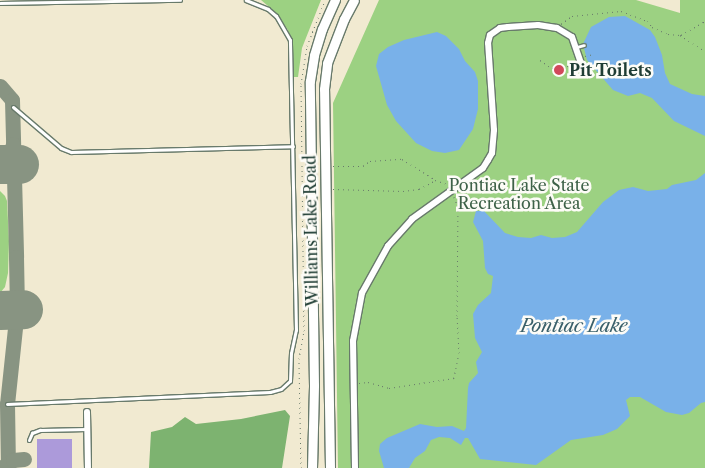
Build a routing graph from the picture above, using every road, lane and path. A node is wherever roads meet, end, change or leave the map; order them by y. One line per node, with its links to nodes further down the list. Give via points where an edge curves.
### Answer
1 (127, 0): 2 (lane); 7 (lane)
2 (180, 0)
3 (246, 0): 16 (lane, via 276,16 290,40)
4 (325, 0): 27 (path, via 309,38 301,84 304,322 299,359)
5 (335, 0): 28 (main road, Williams Lake Road, via 322,29 310,81)
6 (354, 0): 29 (main road, Williams Lake Road, via 332,49 324,90)
7 (0, 3)
8 (705, 20): 10 (path)
9 (557, 28): 10 (path, via 572,16 621,11 668,34); 13 (street, via 572,37); 20 (street, via 545,25 508,27 490,35 492,153 483,168)
10 (680, 35): 11 (path)
11 (705, 51)
12 (594, 54): 13 (path)
13 (581, 55): 14 (path, via 564,68 552,68)
14 (540, 60)
15 (12, 108): 16 (lane, via 60,148 71,152)
16 (293, 146): 22 (lane, via 296,330 290,378 284,387 270,392)
17 (332, 166): 18 (path, via 363,166 370,161 402,159)
18 (435, 180): 19 (path, via 419,189 402,191); 20 (path, via 446,182)
19 (332, 189)
20 (453, 189): 21 (street, via 412,219 388,246 369,278 355,324); 21 (path, via 458,207 459,353 454,378 389,388 368,382)
21 (353, 385): 30 (street)
22 (7, 404)
23 (87, 412): 24 (street)
24 (87, 429): 25 (lane, via 40,430 32,433); 26 (street)
25 (29, 440)
26 (88, 468)
27 (301, 468)
28 (312, 468)
29 (330, 468)
30 (354, 468)

